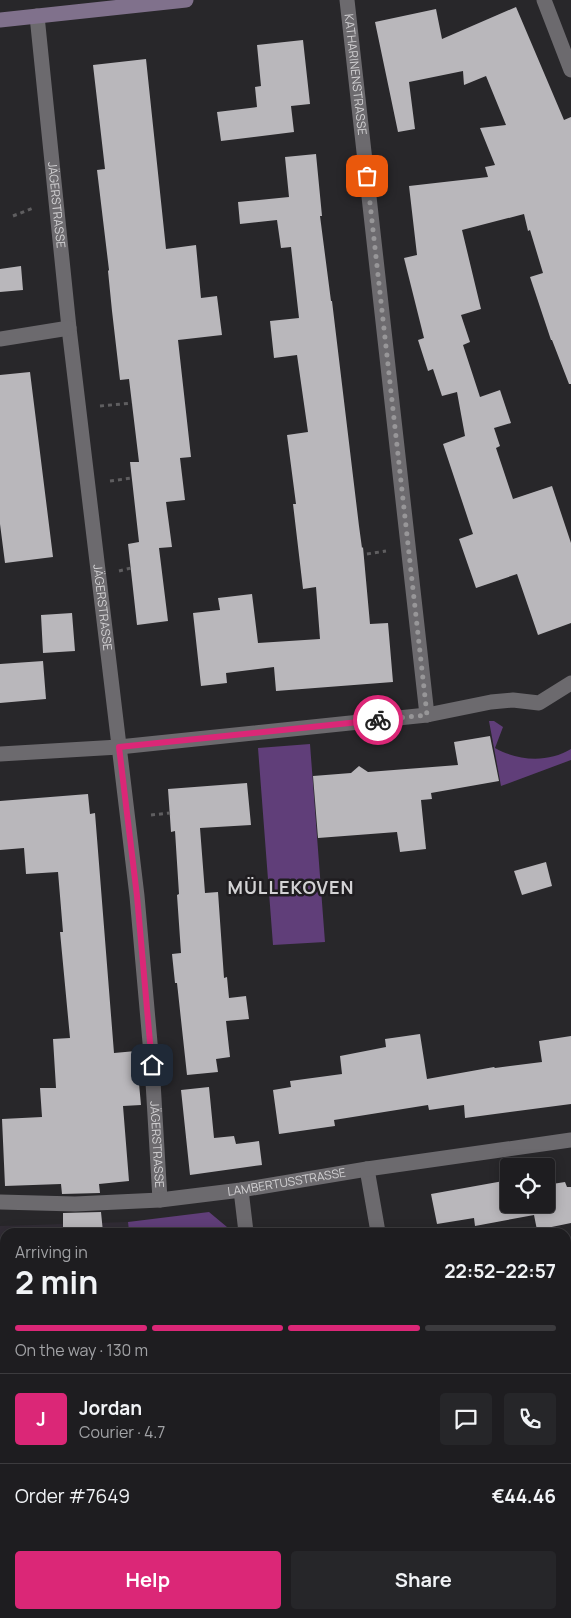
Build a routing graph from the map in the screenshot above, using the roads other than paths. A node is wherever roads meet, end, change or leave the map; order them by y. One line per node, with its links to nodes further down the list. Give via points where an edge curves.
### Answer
1 (186, 0): 4 (street)
2 (347, 0): 10 (street, KATHARINENSTRASSE)
3 (544, 0): 6 (street)
4 (37, 16): 5 (street); 7 (street, JÄGERSTRASSE)
5 (0, 20)
6 (571, 70)
7 (69, 328): 8 (street); 11 (street, JÄGERSTRASSE)
8 (0, 339)
9 (571, 684): 10 (street, via 539,703 491,702)
10 (427, 715): 11 (street)
11 (119, 747): 12 (street); 16 (street, JÄGERSTRASSE, via 137,896)
12 (0, 754)
13 (571, 1140): 14 (street, LAMBERTUSSTRASSE)
14 (368, 1169): 15 (street, LAMBERTUSSTRASSE); 19 (street)
15 (241, 1190): 16 (street, LAMBERTUSSTRASSE); 18 (street)
16 (160, 1200): 17 (street, LAMBERTUSSTRASSE, via 75,1204)
17 (0, 1202)
18 (246, 1228)
19 (377, 1228)

